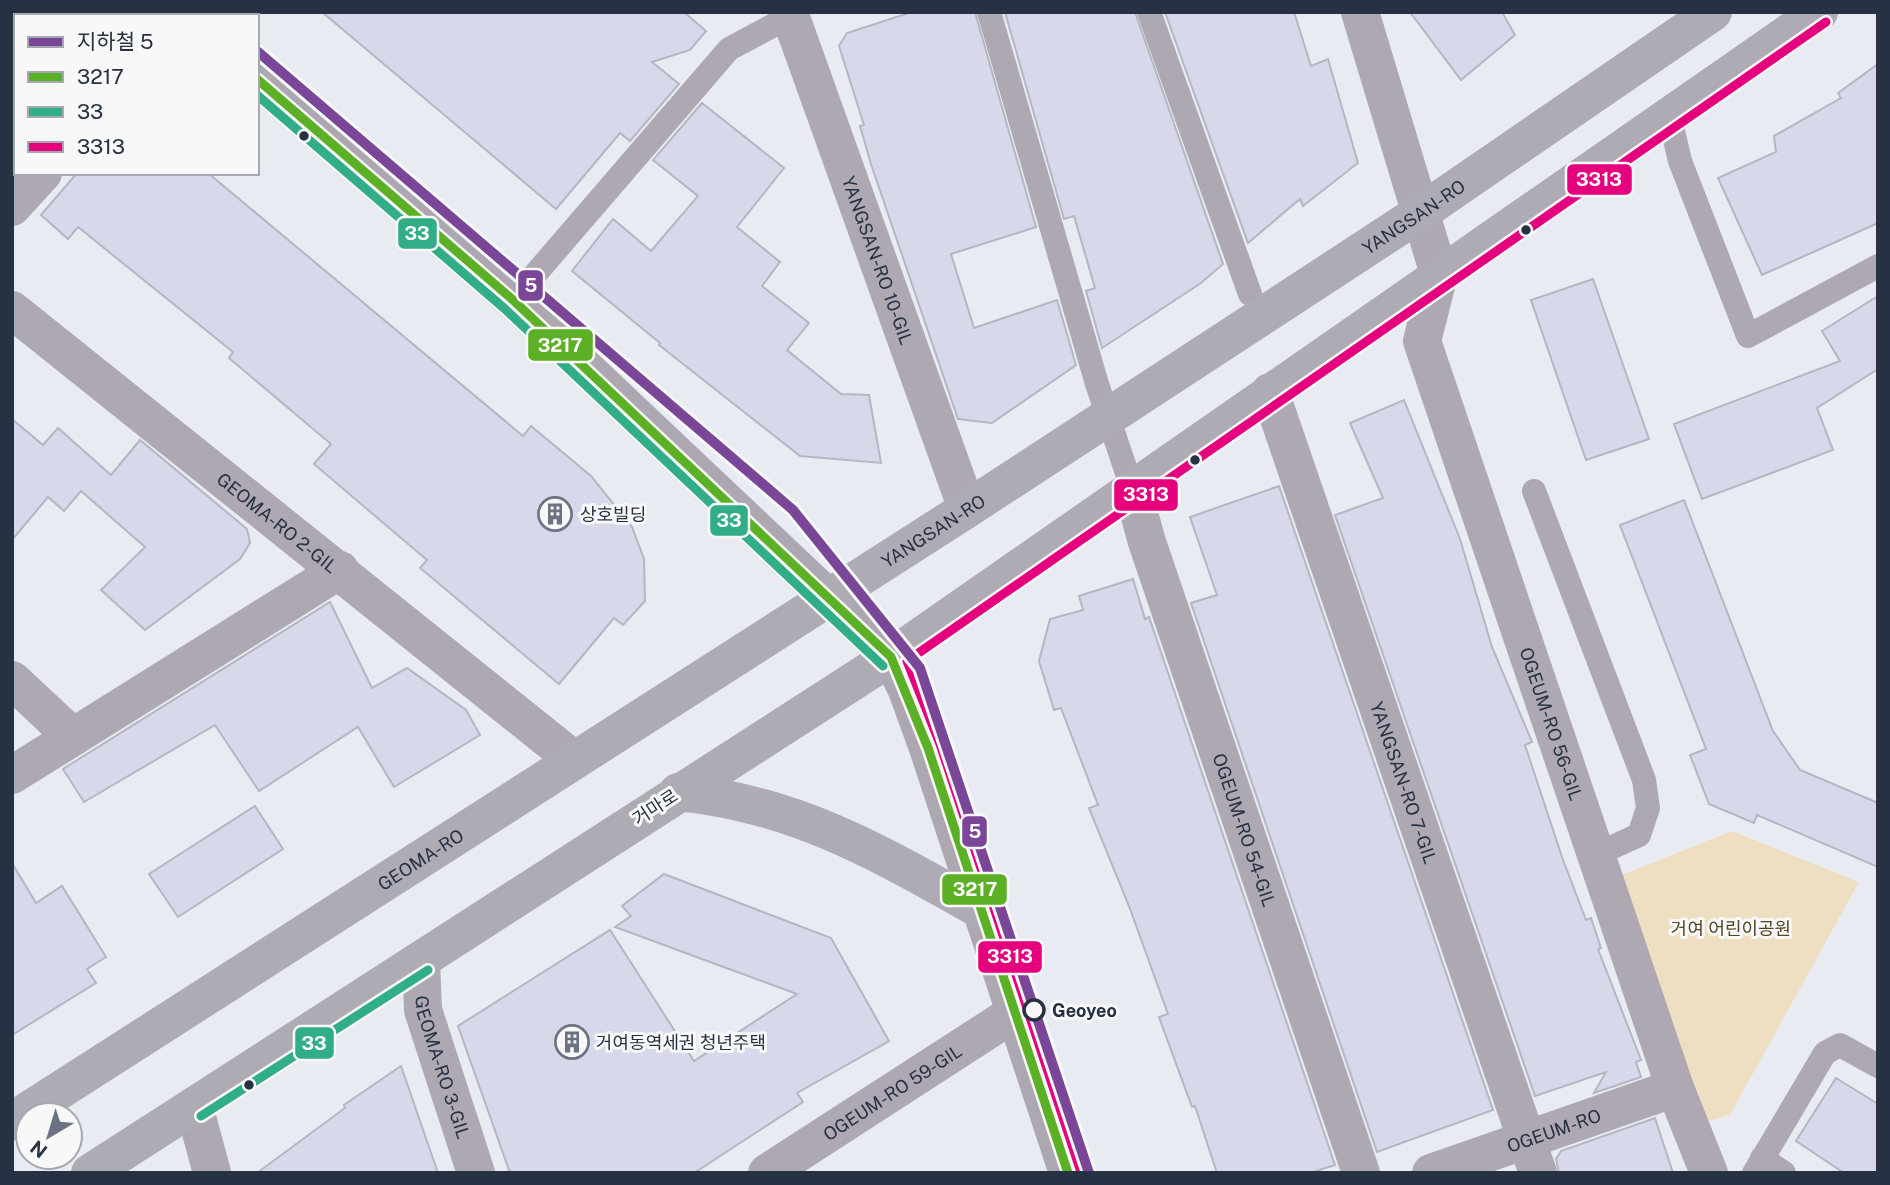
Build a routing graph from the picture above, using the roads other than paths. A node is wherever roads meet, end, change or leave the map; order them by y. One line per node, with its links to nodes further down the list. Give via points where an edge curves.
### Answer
1 (989, 12): 18 (lane)
2 (1149, 12): 14 (lane)
3 (1360, 12): 11 (street)
4 (1713, 12): 11 (main road, YANGSAN-RO)
5 (1819, 12): 8 (main road)
6 (794, 13): 15 (lane, via 729,49); 21 (street, YANGSAN-RO 10-GIL)
7 (259, 81): 15 (main road)
8 (1669, 114): 12 (lane, via 1681,161 1748,336); 13 (main road)
9 (41, 175): 10 (street)
10 (12, 207)
11 (1420, 213): 13 (street); 18 (main road, YANGSAN-RO)
12 (1878, 266)
13 (1439, 274): 17 (main road); 30 (street, OGEUM-RO 56-GIL, via 1422,341)
14 (1250, 294)
15 (513, 300): 23 (main road)
16 (12, 310): 22 (street, GEOMA-RO 2-GIL)
17 (1270, 392): 19 (main road); 38 (street, YANGSAN-RO 7-GIL)
18 (1108, 417): 19 (lane); 21 (main road, YANGSAN-RO)
19 (1132, 488): 24 (main road); 45 (street, OGEUM-RO 54-GIL)
20 (1534, 491): 30 (lane, via 1644,780 1648,808 1639,835)
21 (967, 509): 23 (main road, YANGSAN-RO)
22 (340, 570): 26 (street, GEOMA-RO 2-GIL); 27 (street)
23 (829, 599): 24 (main road); 27 (main road, GEOMA-RO)
24 (891, 657): 29 (main road, 거마로); 31 (main road, via 924,736)
25 (12, 680): 26 (street)
26 (73, 737): 28 (street, GEOMA-RO 2-GIL)
27 (573, 760): 37 (main road, GEOMA-RO)
28 (12, 775)
29 (678, 792): 31 (main road, via 727,797 857,841); 32 (main road, 거마로)
30 (1597, 854): 35 (street, OGEUM-RO 56-GIL)
31 (983, 911): 33 (main road)
32 (421, 960): 36 (main road); 42 (street, GEOMA-RO 3-GIL, via 423,1010)
33 (1016, 1012): 43 (street, OGEUM-RO 59-GIL); 44 (main road)
34 (1878, 1066): 39 (lane, via 1840,1045 1825,1053)
35 (1675, 1088): 38 (street, OGEUM-RO); 47 (street, OGEUM-RO 56-GIL)
36 (194, 1106): 40 (main road); 41 (street)
37 (12, 1121)
38 (1532, 1155): 46 (street, OGEUM-RO)
39 (1758, 1165): 48 (lane)
40 (90, 1173)
41 (212, 1173)
42 (476, 1173)
43 (767, 1173)
44 (1068, 1173)
45 (1360, 1173)
46 (1431, 1173)
47 (1709, 1173)
48 (1784, 1173)

